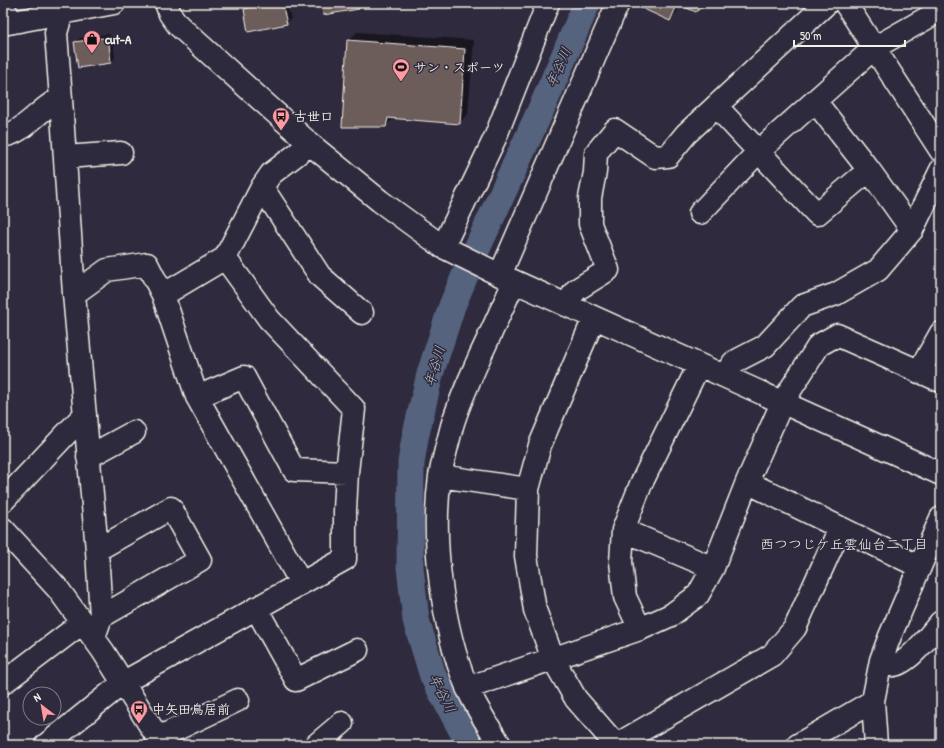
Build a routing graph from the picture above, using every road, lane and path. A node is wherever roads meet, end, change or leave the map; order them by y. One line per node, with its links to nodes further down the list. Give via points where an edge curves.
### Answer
1 (114, 3): 8 (main road)
2 (166, 3): 15 (main road, via 178,24)
3 (548, 3): 25 (main road, via 495,138)
4 (618, 3): 27 (main road)
5 (828, 3): 13 (main road)
6 (845, 3): 10 (main road)
7 (941, 10): 10 (main road)
8 (62, 12): 9 (main road); 11 (main road, via 56,33)
9 (6, 18)
10 (874, 48): 12 (main road); 16 (main road)
11 (61, 100): 14 (main road, via 46,106 22,127 7,136); 19 (main road)
12 (815, 100): 17 (main road); 20 (main road)
13 (716, 106): 17 (main road); 30 (main road, via 686,134 668,156 655,157 615,130 596,153 590,198 590,224 608,270 576,290)
14 (3, 135)
15 (310, 144): 22 (main road, via 271,174); 25 (main road, via 380,201)
16 (941, 151)
17 (758, 152): 20 (main road, via 817,214); 23 (main road)
18 (121, 153): 19 (main road)
19 (65, 157): 28 (main road)
20 (869, 170): 24 (main road)
21 (941, 170): 24 (main road)
22 (262, 187): 26 (main road); 31 (main road, via 320,276)
23 (700, 213)
24 (912, 230): 36 (main road, via 878,270 836,294 802,306 765,346 734,362)
25 (447, 249): 27 (main road)
26 (225, 258): 29 (main road); 43 (main road, via 268,319 354,409)
27 (501, 275): 30 (main road); 45 (main road, via 452,426)
28 (74, 294): 29 (main road, via 106,270 147,264); 40 (main road)
29 (163, 296): 38 (main road)
30 (566, 305): 32 (main road)
31 (362, 312)
32 (594, 318): 34 (main road); 47 (main road, via 540,445)
33 (941, 333): 35 (main road)
34 (699, 365): 36 (main road); 52 (main road, via 641,484)
35 (919, 372): 37 (main road); 39 (main road, via 837,335 819,345)
36 (724, 376): 39 (main road)
37 (941, 381)
38 (197, 396): 43 (main road, via 244,377 294,470); 56 (main road)
39 (782, 403): 44 (main road); 46 (main road)
40 (85, 414): 42 (main road); 48 (main road)
41 (134, 432): 42 (main road)
42 (88, 457): 53 (main road)
43 (347, 472): 56 (main road, via 345,558)
44 (941, 474)
45 (440, 476): 47 (main road); 66 (main road, via 438,558 445,612)
46 (747, 482): 50 (main road); 55 (main road)
47 (528, 489): 62 (main road, via 526,556 535,610)
48 (3, 501)
49 (941, 518): 54 (main road)
50 (840, 528): 54 (main road); 72 (main road, via 795,628 772,655)
51 (3, 529): 59 (main road)
52 (623, 530): 55 (main road); 60 (main road, via 621,562 625,597)
53 (97, 550): 59 (main road); 59 (main road, via 171,508 200,560)
54 (920, 567): 63 (main road)
55 (713, 568): 60 (main road, via 698,595 671,615)
56 (302, 583): 57 (main road)
57 (256, 608): 61 (main road, via 296,680); 64 (main road)
58 (941, 622): 63 (main road, via 910,657 890,665)
59 (93, 626): 64 (main road); 65 (main road)
60 (640, 629): 62 (main road)
61 (358, 650)
62 (553, 659): 66 (main road); 72 (main road, via 576,699)
63 (882, 660): 68 (main road)
64 (124, 682): 69 (main road); 70 (main road)
65 (3, 683)
66 (467, 688): 71 (main road)
67 (238, 700): 69 (main road)
68 (873, 701): 73 (main road); 74 (main road)
69 (160, 742)
70 (46, 745)
71 (500, 745)
72 (616, 745)
73 (798, 745)
74 (876, 745)

